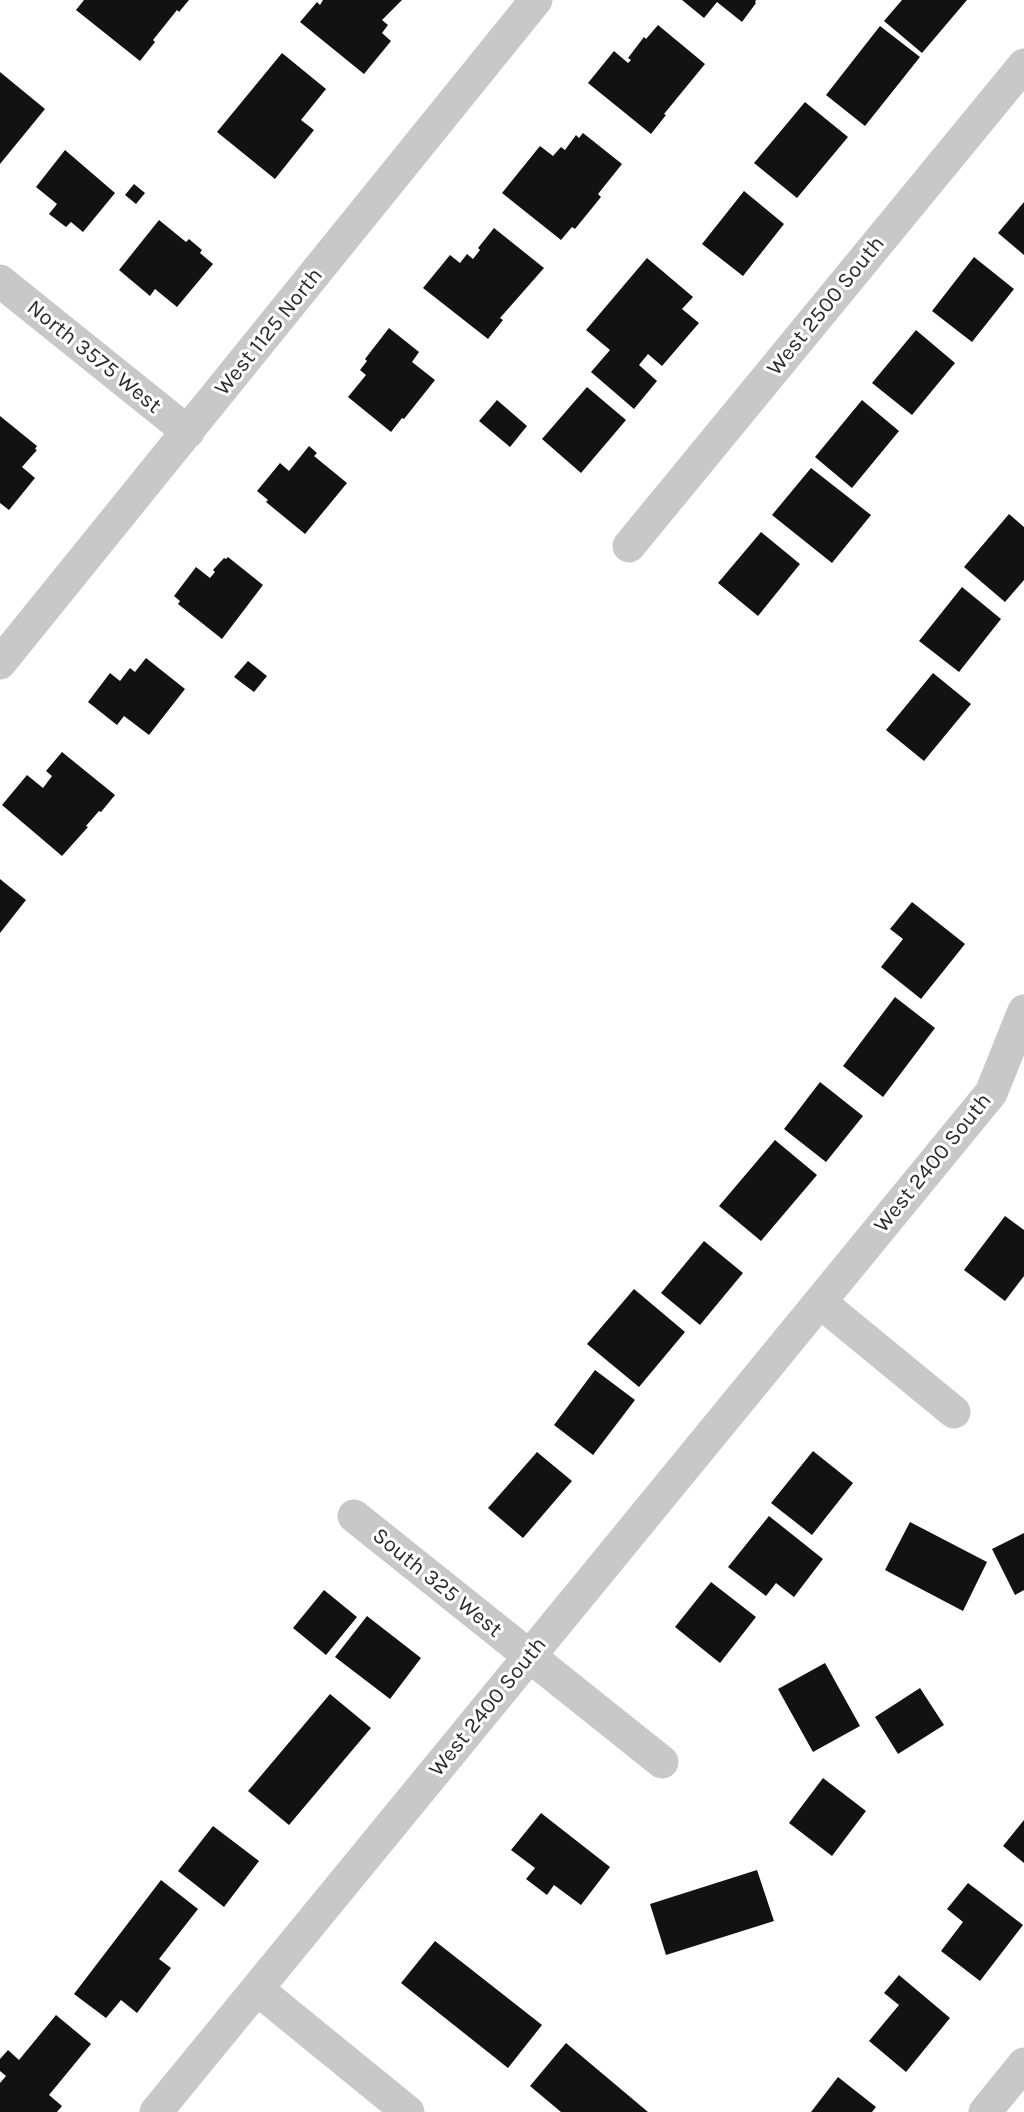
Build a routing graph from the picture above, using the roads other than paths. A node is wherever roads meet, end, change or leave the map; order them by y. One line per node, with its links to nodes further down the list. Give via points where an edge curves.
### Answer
1 (536, 0): 4 (street, West 1125 North)
2 (1024, 65): 5 (street, West 2500 South)
3 (0, 281): 4 (street, North 3575 West)
4 (188, 432): 6 (street, West 1125 North)
5 (629, 546)
6 (0, 663)
7 (1024, 1011): 8 (street, West 2400 South, via 992,1093)
8 (820, 1302): 9 (street); 11 (street, West 2400 South)
9 (954, 1412)
10 (354, 1516): 11 (street, South 325 West)
11 (530, 1656): 12 (street, South 325 West); 13 (street, West 2400 South)
12 (662, 1762)
13 (257, 1989): 15 (street, West 2400 South); 16 (street)
14 (1024, 2064): 17 (street)
15 (156, 2112)
16 (408, 2112)
17 (986, 2112)

